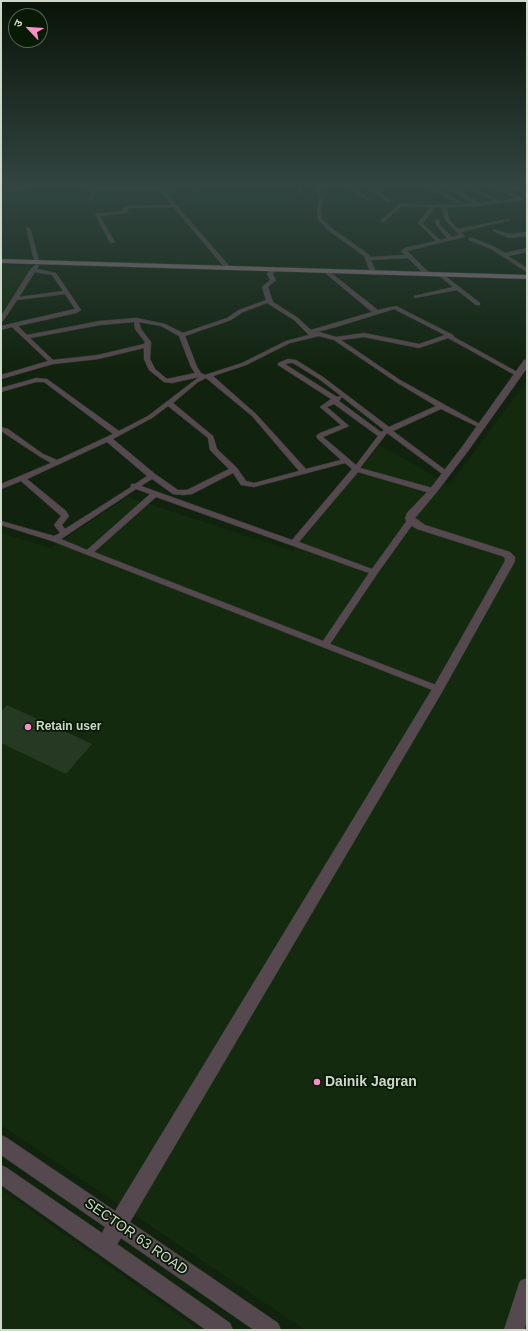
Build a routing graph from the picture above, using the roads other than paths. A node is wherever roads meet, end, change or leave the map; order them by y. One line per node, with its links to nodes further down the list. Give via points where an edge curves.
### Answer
1 (33, 248): 11 (street)
2 (210, 248): 12 (street)
3 (357, 248): 9 (street)
4 (409, 248): 8 (street, via 404,251)
5 (491, 248): 7 (street)
6 (527, 250): 7 (street)
7 (504, 254): 17 (street)
8 (408, 256): 9 (street); 18 (street)
9 (368, 259): 16 (street)
10 (1, 260): 11 (main road)
11 (37, 261): 12 (main road); 14 (street)
12 (227, 267): 13 (main road); 16 (main road)
13 (273, 269): 15 (main road); 25 (street, via 270,274 273,280 265,287)
14 (33, 270): 22 (street, via 52,273); 24 (street)
15 (326, 270): 18 (main road); 27 (street)
16 (372, 270): 18 (main road)
17 (527, 271): 18 (main road)
18 (426, 273): 19 (main road)
19 (440, 274): 20 (main road); 21 (street)
20 (527, 277)
21 (457, 288): 23 (street); 26 (street)
22 (67, 292): 24 (street); 30 (street, via 77,311)
23 (416, 297)
24 (14, 299): 28 (street)
25 (269, 301): 32 (street, via 296,319); 33 (street, via 241,311 237,316)
26 (478, 304)
27 (376, 312): 32 (street); 34 (street, via 394,307)
28 (1, 320)
29 (136, 320): 33 (street, via 163,325); 35 (street, via 80,326); 37 (street, via 138,329 148,342)
30 (13, 325): 31 (street); 35 (street)
31 (1, 328)
32 (310, 333): 36 (street); 41 (street, via 244,364)
33 (182, 335): 41 (street, via 194,367)
34 (451, 336): 36 (street, via 419,346 364,335); 40 (street)
35 (25, 337): 38 (street)
36 (336, 339): 47 (street)
37 (147, 345): 38 (street, via 98,357); 41 (street, via 147,359 152,370 160,378 172,381)
38 (52, 362): 42 (street)
39 (527, 362): 40 (street)
40 (517, 374): 48 (street)
41 (204, 376): 46 (street); 58 (street, via 254,415)
42 (1, 378)
43 (1, 390): 51 (street, via 36,380 46,380)
44 (344, 396): 45 (street); 45 (street, via 297,363 288,360 280,364); 50 (street)
45 (335, 400): 52 (street); 54 (street, via 323,407 346,426 322,434 320,438)
46 (169, 403): 51 (street, via 150,417); 57 (street, via 211,437 214,450)
47 (440, 406): 48 (street); 50 (street)
48 (482, 427): 59 (street)
49 (1, 428): 55 (street)
50 (389, 429): 52 (street); 59 (street)
51 (118, 434): 53 (street)
52 (381, 435): 56 (street)
53 (108, 439): 55 (street); 60 (street)
54 (346, 461): 56 (street); 58 (street)
55 (57, 463): 61 (street)
56 (356, 469): 64 (street); 70 (street)
57 (234, 470): 58 (street, via 244,483 249,485); 60 (street, via 182,493 176,492)
58 (304, 472)
59 (446, 474): 64 (street)
60 (152, 476): 62 (street)
61 (22, 478): 63 (street); 68 (street, via 63,513 65,516 58,525)
62 (134, 486): 65 (street); 68 (street)
63 (1, 487)
64 (433, 492): 66 (street, via 411,515)
65 (155, 494): 70 (street); 71 (street)
66 (411, 521): 72 (street); 74 (street, via 421,527 506,554 510,559)
67 (1, 523): 69 (street)
68 (64, 533): 69 (street)
69 (55, 539): 71 (street)
70 (294, 543): 72 (street)
71 (88, 554): 73 (street)
72 (374, 572): 73 (street)
73 (325, 645): 74 (street)
74 (438, 689): 77 (street)
75 (1, 1144): 77 (street, SECTOR 63 ROAD)
76 (1, 1174): 78 (street, SECTOR 63 ROAD)
77 (118, 1224): 78 (street); 81 (street, SECTOR 63 ROAD)
78 (104, 1246): 80 (street, SECTOR 63 ROAD)
79 (527, 1288): 82 (street)
80 (223, 1330)
81 (271, 1330)
82 (514, 1330)

